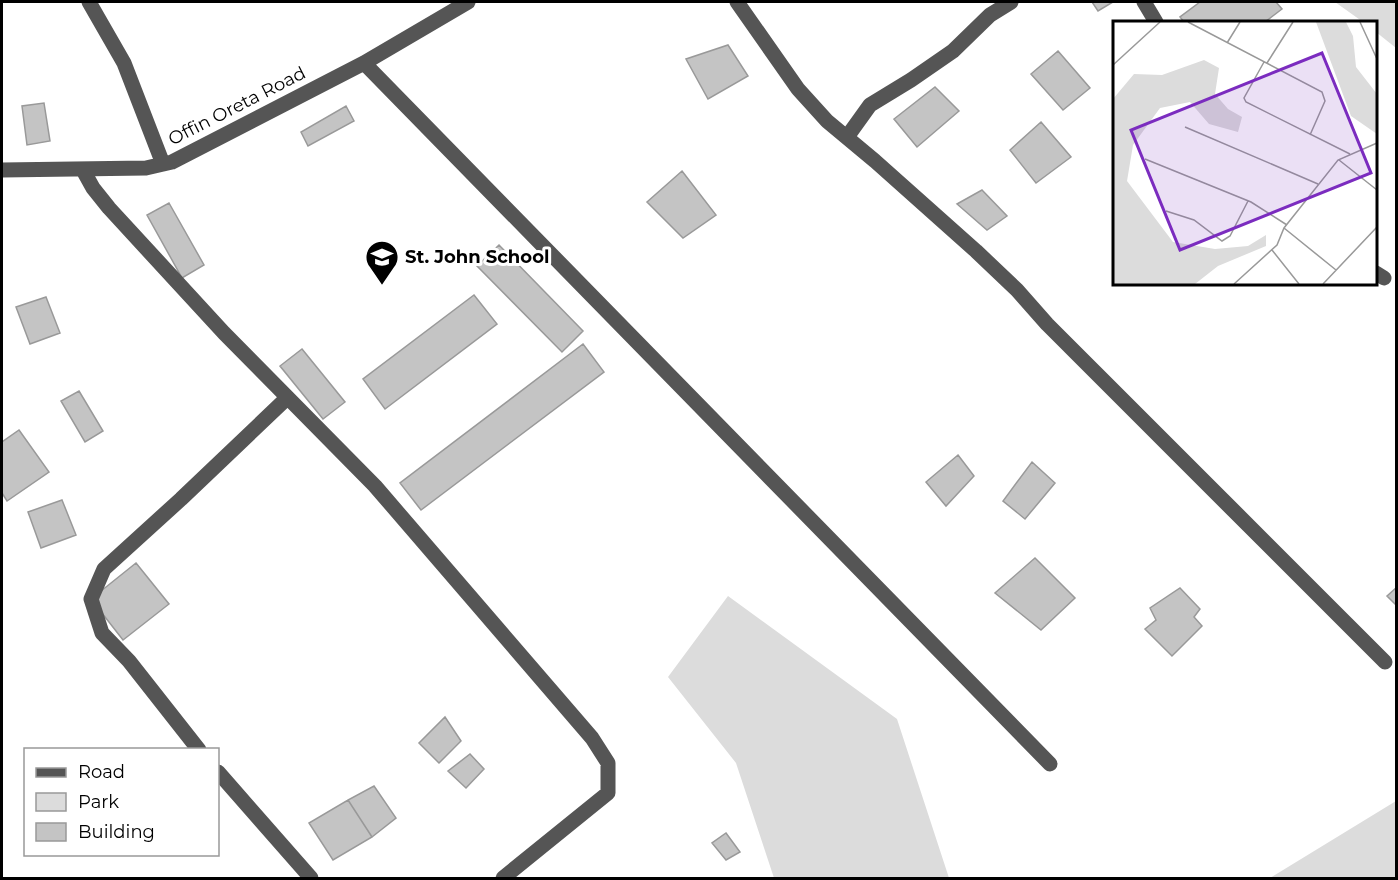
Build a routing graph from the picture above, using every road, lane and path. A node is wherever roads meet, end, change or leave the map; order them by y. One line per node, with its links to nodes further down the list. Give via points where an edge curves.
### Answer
1 (89, 2): 9 (street, via 124,63)
2 (468, 2): 7 (street, Offin Oreta Road)
3 (737, 2): 8 (street, via 798,89)
4 (1011, 2): 8 (street, via 990,15 953,51 870,105)
5 (1144, 2): 6 (street)
6 (1155, 21)
7 (364, 63): 9 (street, Offin Oreta Road); 15 (street)
8 (847, 137): 13 (street, via 1017,290)
9 (163, 164): 11 (street, Offin Oreta Road)
10 (2, 170): 11 (street, Offin Oreta Road)
11 (83, 170): 12 (street, via 109,208)
12 (287, 398): 14 (street, via 104,569 91,599 102,633); 18 (street, via 375,486 592,738 608,763 608,793)
13 (1385, 662)
14 (197, 748)
15 (1050, 764)
16 (219, 773): 17 (street)
17 (311, 879)
18 (503, 879)

